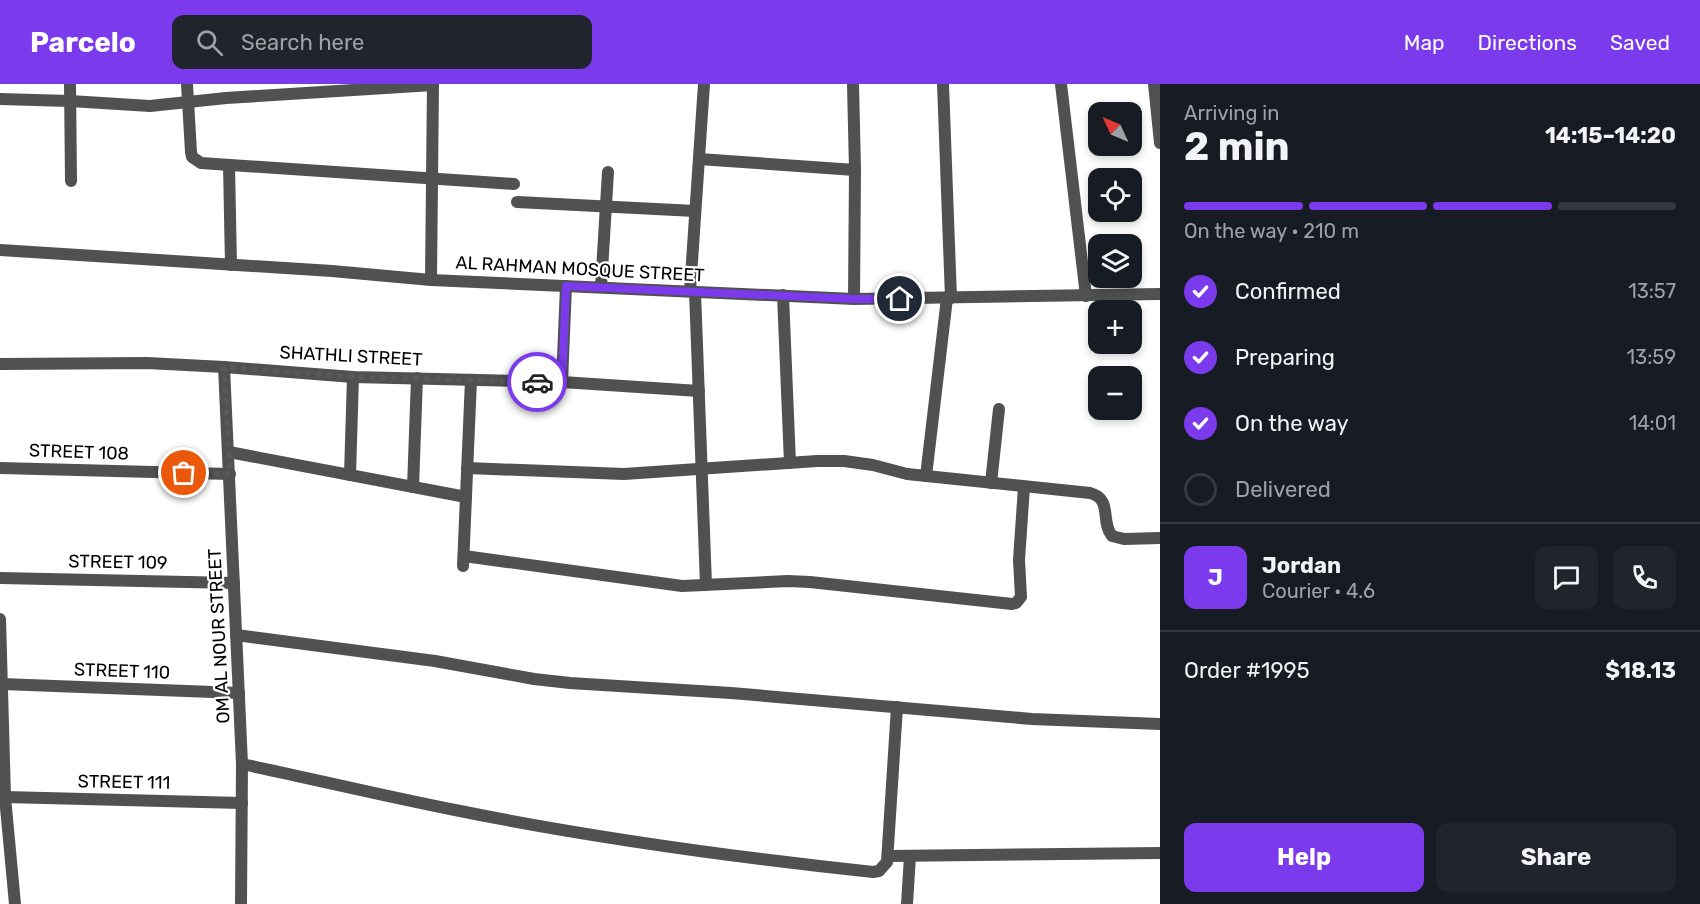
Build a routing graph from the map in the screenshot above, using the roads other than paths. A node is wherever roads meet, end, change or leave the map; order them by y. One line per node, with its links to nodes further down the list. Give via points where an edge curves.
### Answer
1 (70, 84): 11 (street)
2 (187, 84): 12 (street)
3 (434, 84): 9 (street); 18 (street)
4 (704, 84): 14 (street)
5 (853, 84): 16 (street)
6 (944, 84): 33 (street)
7 (1061, 84): 32 (street)
8 (1154, 84): 13 (street)
9 (304, 89): 12 (street)
10 (0, 99): 11 (street)
11 (70, 101): 12 (street, via 141,106); 19 (street)
12 (188, 104): 15 (street, via 192,157 201,163)
13 (1160, 143)
14 (699, 159): 16 (street); 23 (street)
15 (229, 165): 18 (street); 25 (street)
16 (855, 170): 34 (street)
17 (608, 172): 22 (street)
18 (432, 178): 20 (street); 26 (street)
19 (71, 181)
20 (514, 184)
21 (517, 202): 22 (street)
22 (606, 206): 23 (street); 28 (street)
23 (695, 211): 29 (street)
24 (0, 250): 25 (street, AL RAHMAN MOSQUE STREET)
25 (231, 265): 26 (street, AL RAHMAN MOSQUE STREET)
26 (431, 280): 27 (street, AL RAHMAN MOSQUE STREET)
27 (566, 286): 28 (street, AL RAHMAN MOSQUE STREET); 40 (street)
28 (601, 287): 29 (street, AL RAHMAN MOSQUE STREET)
29 (692, 292): 31 (street, AL RAHMAN MOSQUE STREET); 41 (street)
30 (1160, 294): 32 (street, AL RAHMAN MOSQUE STREET)
31 (783, 296): 34 (street, AL RAHMAN MOSQUE STREET); 44 (street)
32 (1086, 296): 33 (street, AL RAHMAN MOSQUE STREET)
33 (949, 298): 34 (street, AL RAHMAN MOSQUE STREET); 50 (street)
34 (854, 299)
35 (0, 364): 36 (street, SHATHLI STREET)
36 (224, 367): 37 (street, SHATHLI STREET); 43 (street, OM AL NOUR STREET)
37 (353, 377): 38 (street, SHATHLI STREET); 49 (street)
38 (417, 378): 39 (street, SHATHLI STREET); 52 (street)
39 (471, 380): 40 (street, SHATHLI STREET); 46 (street)
40 (562, 382): 41 (street, SHATHLI STREET)
41 (699, 391): 47 (street)
42 (999, 409): 51 (street)
43 (229, 452): 48 (street, OM AL NOUR STREET); 49 (street)
44 (790, 463): 47 (street); 50 (street, via 844,461)
45 (0, 468): 48 (street, STREET 108)
46 (468, 468): 47 (street, via 624,474); 54 (street)
47 (702, 470): 58 (street)
48 (230, 474): 57 (street, OM AL NOUR STREET)
49 (350, 475): 52 (street)
50 (926, 476): 51 (street)
51 (991, 483): 53 (street)
52 (413, 487): 54 (street)
53 (1024, 487): 55 (street, via 1095,494 1103,501 1106,525 1112,536); 58 (street, via 1019,560 1022,588 1016,603 810,582)
54 (466, 497): 58 (street, via 464,561 682,586)
55 (1160, 538)
56 (0, 578): 57 (street, STREET 109)
57 (234, 583): 60 (street, OM AL NOUR STREET)
58 (706, 585)
59 (0, 619): 61 (street)
60 (236, 635): 62 (street, OM AL NOUR STREET); 64 (street, via 552,681)
61 (2, 684): 62 (street, STREET 110); 63 (street)
62 (239, 693): 66 (street, OM AL NOUR STREET)
63 (1, 699): 67 (street)
64 (897, 707): 65 (street, via 1032,719); 71 (street)
65 (1160, 724)
66 (242, 764): 68 (street, OM AL NOUR STREET); 71 (street, via 457,811 775,862 873,872 884,867)
67 (5, 797): 68 (street, STREET 111); 69 (street)
68 (242, 803): 74 (street, OM AL NOUR STREET)
69 (5, 842): 73 (street)
70 (1160, 853): 72 (street)
71 (888, 856): 72 (street)
72 (910, 856): 75 (street)
73 (15, 904)
74 (241, 904)
75 (907, 904)

